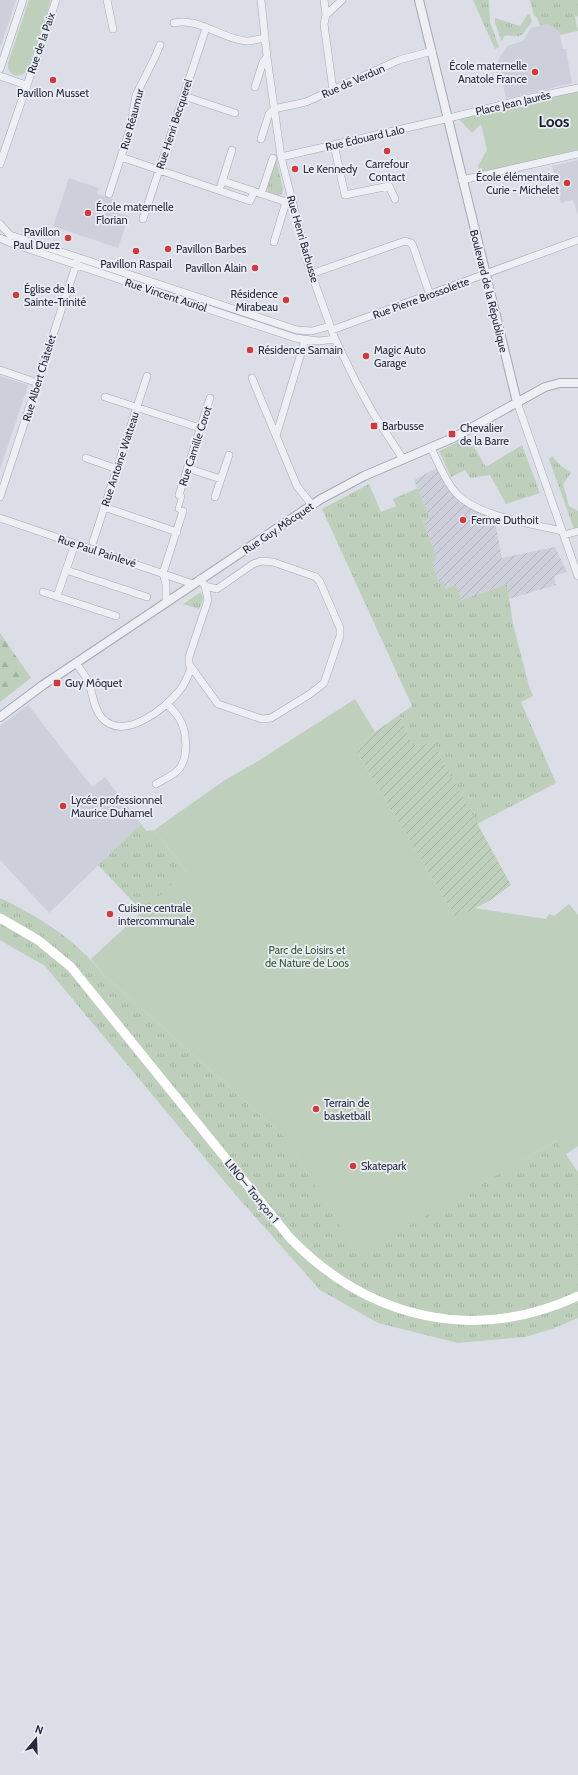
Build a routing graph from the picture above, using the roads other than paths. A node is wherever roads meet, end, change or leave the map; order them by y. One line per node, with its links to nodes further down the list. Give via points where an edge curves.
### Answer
1 (23, 0): 16 (street)
2 (56, 0): 18 (street, Rue de la Paix)
3 (107, 0): 11 (street)
4 (261, 0): 12 (street, Rue Henri Barbusse)
5 (324, 0): 8 (street)
6 (341, 0): 8 (street)
7 (419, 0): 14 (street, Boulevard de la République)
8 (326, 15): 21 (street, via 324,24)
9 (174, 23): 10 (street, via 187,22)
10 (206, 28): 12 (street, via 240,40); 22 (street, Rue Henri Becquerel)
11 (113, 29)
12 (265, 38): 15 (street, Rue Henri Barbusse)
13 (160, 45): 30 (street, Rue Réaumur, via 136,95 130,129)
14 (432, 51): 21 (street, Rue de Verdun, via 405,58); 25 (street, Boulevard de la République)
15 (267, 56): 19 (street); 23 (street, Rue Henri Barbusse)
16 (0, 68)
17 (0, 76): 18 (street, Rue de la Paix)
18 (26, 85): 33 (street, Rue de la Paix)
19 (255, 87)
20 (578, 88): 25 (street, Place Jean Jaurès)
21 (333, 90): 23 (street, Rue de Verdun, via 300,104)
22 (184, 96): 24 (street); 34 (street, Rue Henri Becquerel)
23 (274, 109): 26 (street, via 269,114); 31 (street, Rue Henri Barbusse)
24 (235, 113)
25 (448, 118): 27 (street, Rue Édouard Lalo); 35 (street, Boulevard de la République)
26 (261, 139)
27 (334, 145): 31 (street, Rue Édouard Lalo); 40 (street, via 345,196 389,186)
28 (232, 150): 36 (street)
29 (578, 154): 35 (street)
30 (121, 157): 34 (street); 39 (street, Rue Réaumur)
31 (282, 157): 41 (street, Rue Henri Barbusse)
32 (273, 158): 38 (street)
33 (0, 164)
34 (159, 170): 37 (street); 42 (street, Rue Henri Becquerel)
35 (462, 180): 49 (street, Boulevard de la République)
36 (223, 181): 37 (street); 38 (street)
37 (219, 190): 38 (street, via 250,201)
38 (257, 193): 41 (street)
39 (109, 194)
40 (395, 199)
41 (289, 202): 46 (street); 48 (street, Rue Henri Barbusse)
42 (143, 219)
43 (0, 224): 47 (street, Rue Vincent Auriol, via 10,234)
44 (0, 238): 47 (street, Rue Vincent Auriol)
45 (578, 240): 49 (street, Rue Pierre Brossolette)
46 (274, 242)
47 (77, 261): 51 (street, Rue Vincent Auriol, via 300,331); 53 (street, Rue Vincent Auriol); 57 (street, Rue Albert Châtelet)
48 (311, 274): 50 (street, via 405,241 413,246); 51 (street, Rue Henri Barbusse)
49 (486, 274): 50 (street, Rue Pierre Brossolette); 61 (street, Boulevard de la République)
50 (430, 295): 51 (street, Rue Pierre Brossolette)
51 (331, 328): 52 (street, Rue Henri Barbusse)
52 (335, 338): 53 (street, Rue Vincent Auriol); 68 (street, Rue Henri Barbusse, via 368,406)
53 (305, 340): 64 (street)
54 (0, 370): 57 (street)
55 (147, 376): 62 (street, Rue Antoine Watteau)
56 (252, 378): 64 (street)
57 (38, 383): 73 (street, Rue Albert Châtelet)
58 (578, 383): 61 (street, Rue Guy Môcquet, via 550,385)
59 (105, 397): 62 (street)
60 (210, 398): 63 (street, Rue Camille Corot)
61 (518, 402): 65 (street, Rue Guy Môcquet); 81 (street, Boulevard de la République)
62 (137, 407): 63 (street); 70 (street, Rue Antoine Watteau)
63 (200, 428): 69 (street, Rue Camille Corot)
64 (276, 436): 75 (street, via 296,486)
65 (431, 448): 68 (street, Rue Guy Môcquet); 81 (street, via 452,488 465,500 500,516)
66 (229, 455): 71 (street)
67 (86, 458): 70 (street)
68 (403, 459): 75 (street, Rue Guy Môcquet, via 350,483)
69 (187, 468): 71 (street); 72 (street, Rue Camille Corot)
70 (117, 469): 76 (street, Rue Antoine Watteau)
71 (221, 479): 74 (street)
72 (179, 495): 77 (street, via 182,496 178,509)
73 (0, 497)
74 (215, 497)
75 (312, 505): 87 (street, Rue Guy Môcquet)
76 (104, 507): 80 (street); 82 (street, Rue Antoine Watteau)
77 (183, 511): 80 (street)
78 (0, 518): 83 (street, Rue Paul Painlevé)
79 (578, 531): 81 (street)
80 (176, 532): 85 (street)
81 (563, 533): 86 (street, Boulevard de la République)
82 (92, 542)
83 (75, 544): 84 (street); 85 (street, Rue Paul Painlevé)
84 (66, 570): 91 (street); 92 (street)
85 (163, 573): 88 (street, Rue Paul Painlevé); 93 (street)
86 (578, 576)
87 (200, 579): 88 (street, Rue Guy Môcquet); 89 (street)
88 (193, 584): 93 (street, Rue Guy Môcquet)
89 (206, 586): 96 (street, via 208,600 189,657); 96 (street, via 217,589 261,561 273,562 310,574 320,582 339,623 340,636 324,683 271,718 262,719 218,704)
90 (43, 592): 91 (street)
91 (57, 596): 94 (street)
92 (147, 597)
93 (166, 602): 95 (street, Rue Guy Môcquet)
94 (116, 616)
95 (76, 663): 97 (street, via 88,682 99,715 111,724 123,726 145,720); 98 (street, Rue Guy Môcquet)
96 (191, 668): 97 (street, via 183,686)
97 (167, 704): 99 (street, via 181,720 185,752 179,769)
98 (0, 717)
99 (156, 784)
100 (0, 918): 101 (main road, LINO— Tronçon 1, via 42,942 71,968 290,1238 313,1261 340,1281 400,1309 460,1320 486,1320 524,1315)
101 (578, 1296)

